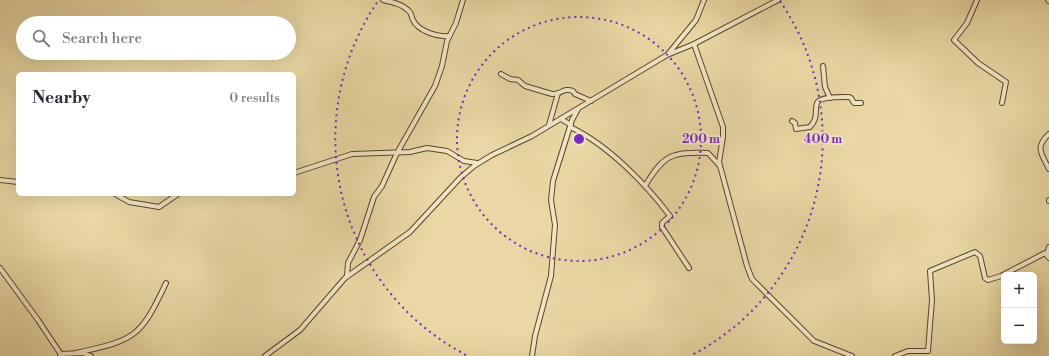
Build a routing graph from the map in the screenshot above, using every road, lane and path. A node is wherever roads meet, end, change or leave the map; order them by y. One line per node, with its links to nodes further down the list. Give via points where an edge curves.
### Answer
1 (383, 0): 6 (street, via 403,7 417,26 437,36)
2 (463, 0): 6 (street, via 456,23)
3 (704, 0): 8 (street, via 696,20)
4 (778, 0): 7 (street)
5 (977, 0): 15 (street, via 967,23 954,40 978,63 1006,82)
6 (448, 36): 23 (street, via 435,86)
7 (694, 44): 8 (street); 22 (street, via 722,127)
8 (667, 55): 13 (street)
9 (823, 66): 12 (street, via 825,87)
10 (501, 74): 11 (street, via 518,80 525,86 552,94)
11 (558, 93): 13 (street, via 567,89); 19 (street)
12 (830, 98): 14 (street, via 849,97 854,103); 18 (street, via 819,100 810,127 796,129)
13 (591, 101): 16 (street)
14 (862, 103)
15 (1002, 103)
16 (578, 109): 17 (street); 20 (street)
17 (561, 119): 19 (street); 20 (street)
18 (792, 121)
19 (549, 125): 25 (street)
20 (571, 126): 31 (street, via 608,152); 44 (street, via 553,181 551,194 555,225 551,276)
21 (1049, 134): 27 (street, via 1042,140 1040,152)
22 (720, 152): 24 (street, via 716,156); 26 (street)
23 (397, 153): 25 (street, via 422,148 434,149 447,151 472,164); 28 (street, via 352,154); 38 (street, via 372,203 358,246 348,263)
24 (710, 155): 26 (street); 31 (street, via 689,153 668,157 663,160)
25 (478, 163): 38 (street, via 460,178 410,232)
26 (721, 167): 45 (street, via 752,279 814,341)
27 (1049, 169)
28 (296, 172)
29 (0, 180): 30 (street)
30 (16, 182)
31 (645, 186): 37 (street, via 670,216 661,225)
32 (119, 196): 33 (street, via 130,202 159,208)
33 (175, 196)
34 (1049, 247): 35 (street)
35 (1048, 256): 46 (street, via 988,280 985,278 980,256 975,252 930,271 932,300 928,350 908,351)
36 (0, 268): 41 (street)
37 (689, 268)
38 (347, 276): 43 (street, via 300,330)
39 (166, 283): 40 (street, via 151,315 131,337)
40 (76, 353): 41 (street); 42 (street)
41 (61, 355)
42 (91, 356)
43 (265, 356)
44 (532, 356)
45 (852, 356)
46 (895, 356)

